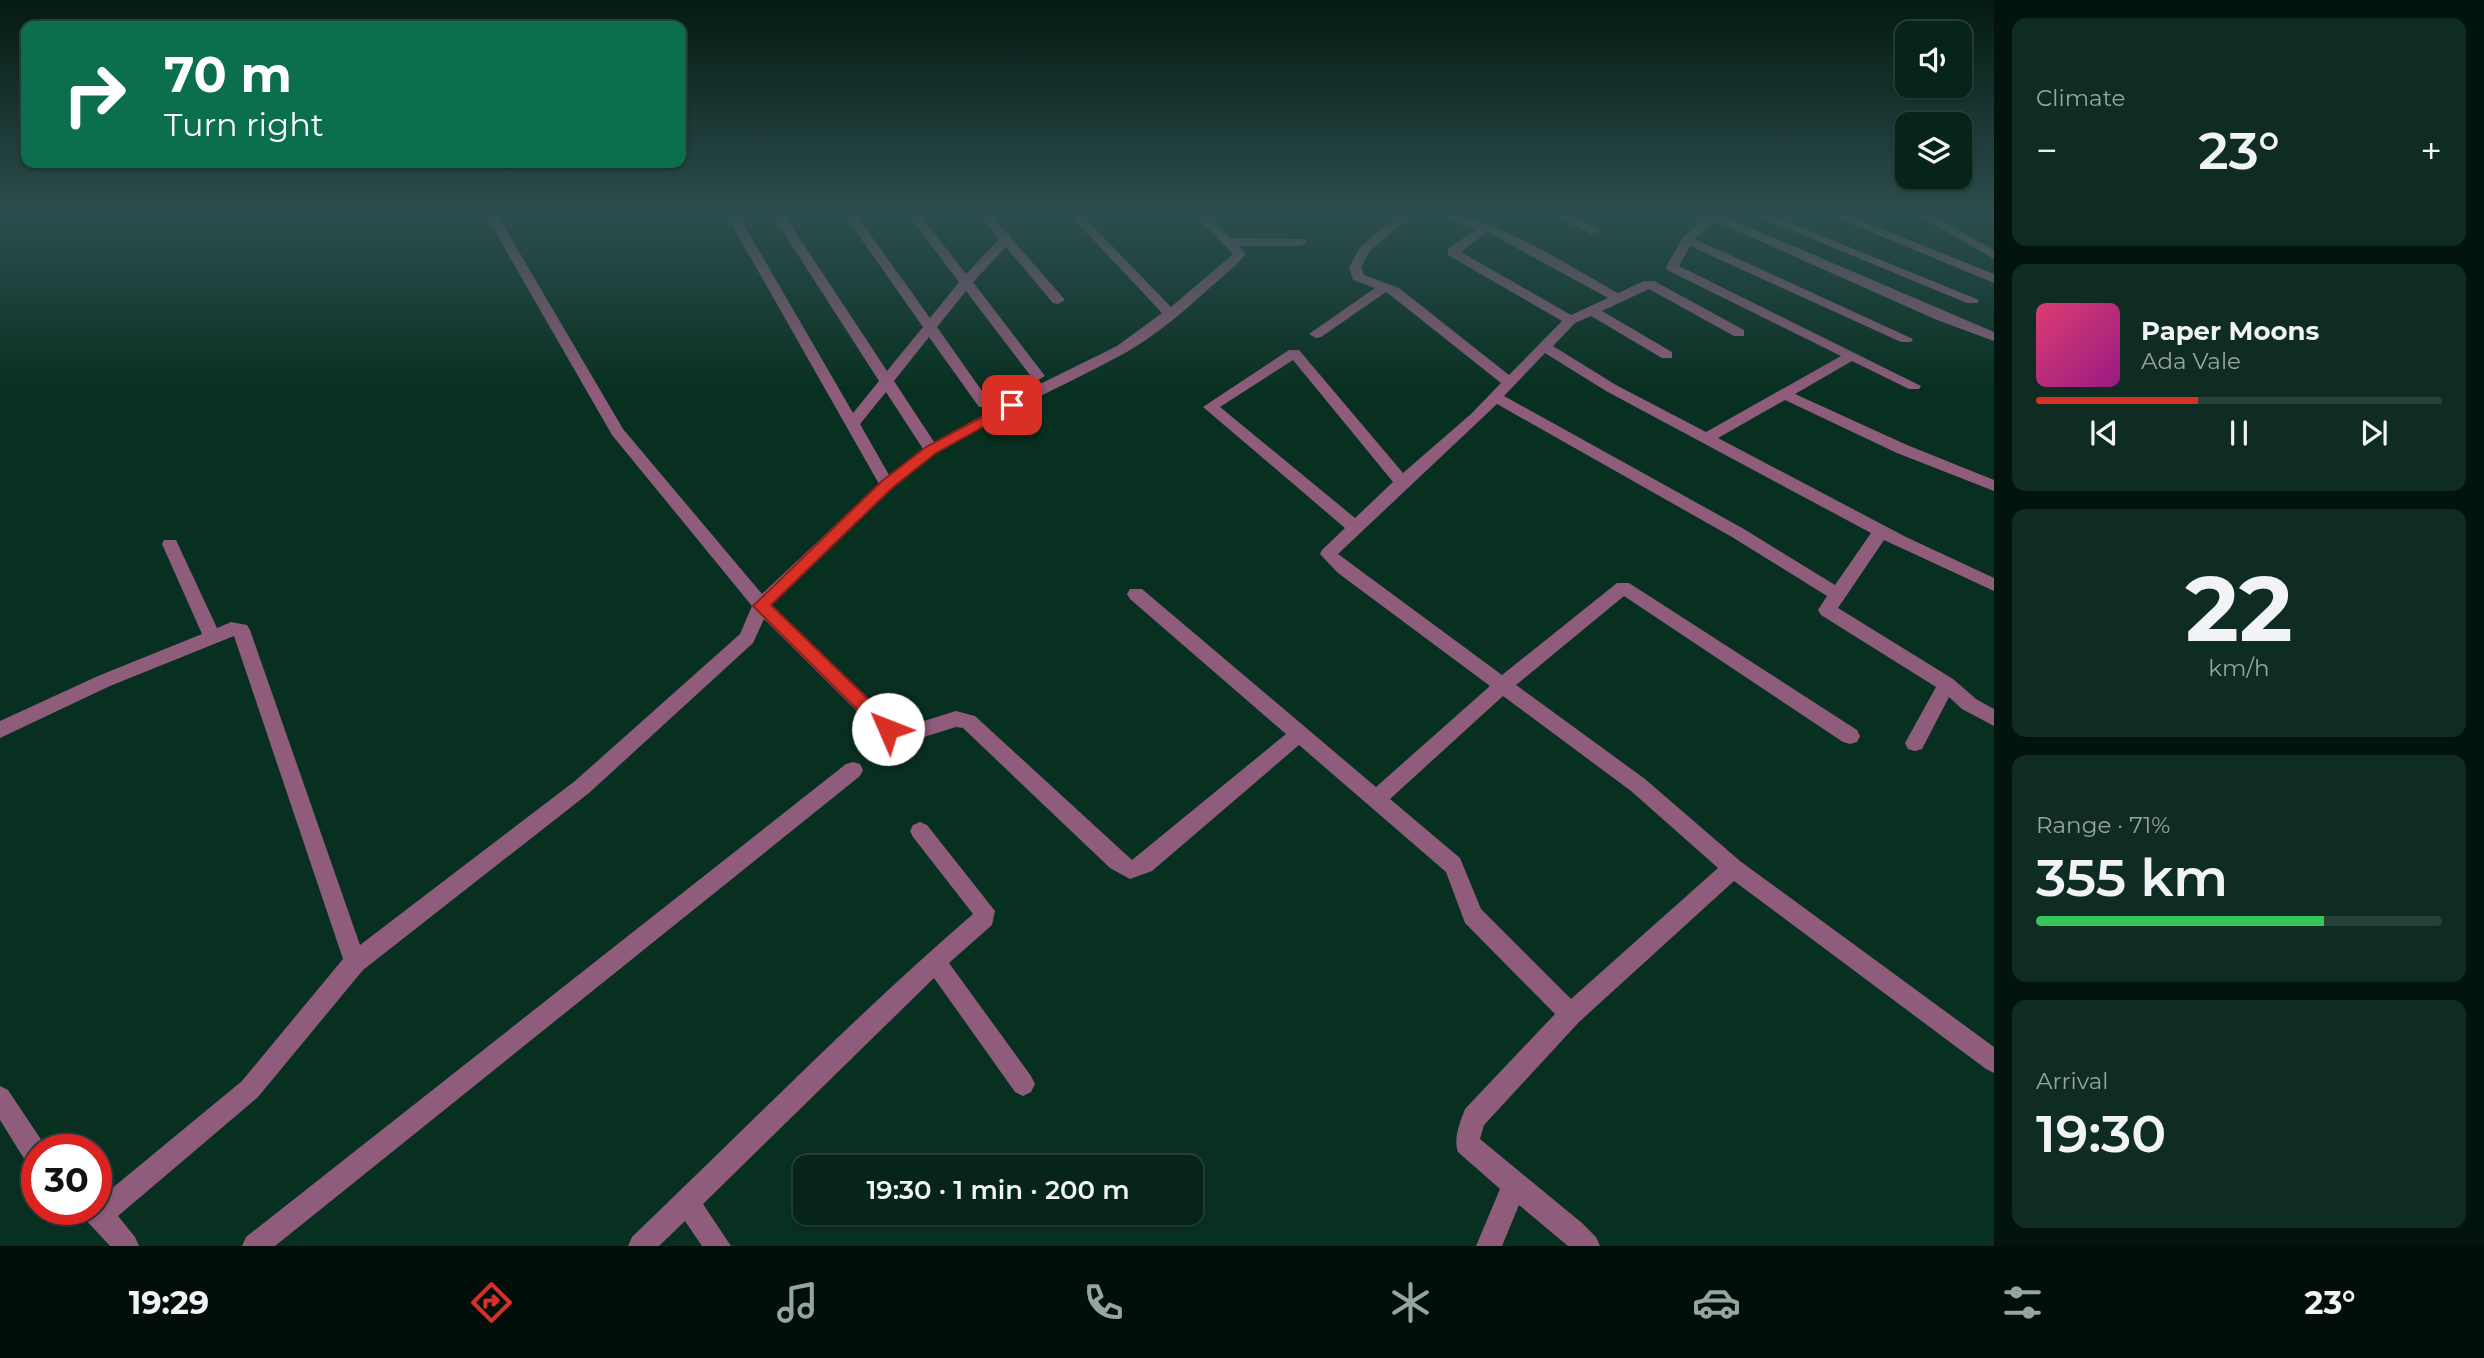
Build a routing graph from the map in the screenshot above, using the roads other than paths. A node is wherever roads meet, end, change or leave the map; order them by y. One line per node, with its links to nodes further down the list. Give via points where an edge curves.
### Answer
1 (526, 274): 52 (street, via 617,432)
2 (766, 274): 40 (street)
3 (817, 274): 34 (street)
4 (891, 274): 25 (street)
5 (959, 274): 17 (street)
6 (972, 274): 17 (street)
7 (1036, 274): 20 (street)
8 (1132, 274): 23 (street)
9 (1216, 274): 23 (street)
10 (1356, 274): 18 (street)
11 (1490, 274): 24 (street)
12 (1574, 274): 19 (street)
13 (1686, 274): 32 (street)
14 (1763, 274): 29 (street)
15 (1845, 274): 28 (street)
16 (1908, 274): 21 (street)
17 (965, 282): 25 (street); 33 (street)
18 (1384, 288): 27 (street); 35 (street, via 1414,306)
19 (1615, 297): 22 (street); 26 (street, via 1649,284)
20 (1058, 300)
21 (1972, 300)
22 (1591, 310): 24 (street); 31 (street)
23 (1170, 314): 42 (street, via 1122,349)
24 (1570, 320): 30 (street)
25 (928, 327): 34 (street); 39 (street)
26 (1739, 333)
27 (1316, 334)
28 (1994, 337)
29 (1906, 339)
30 (1543, 346): 35 (street); 41 (street)
31 (1667, 355)
32 (1850, 356): 36 (street); 37 (street)
33 (1038, 376)
34 (886, 380): 40 (street); 42 (street)
35 (1509, 382): 38 (street)
36 (1914, 386)
37 (1784, 394): 41 (street); 45 (street)
38 (1495, 397): 43 (street); 51 (street)
39 (984, 404)
40 (852, 424): 44 (street)
41 (1707, 438): 47 (street)
42 (931, 450): 44 (street)
43 (1402, 482): 46 (street); 46 (street, via 1294,354 1210,407)
44 (887, 485): 52 (street)
45 (1994, 486)
46 (1355, 527): 55 (street, via 1328,554)
47 (1881, 531): 49 (street); 51 (street)
48 (170, 544): 53 (street)
49 (1994, 585)
50 (1136, 594): 58 (street)
51 (1839, 594): 54 (street, via 1827,611 1830,615)
52 (761, 606): 58 (street, via 888,729 911,733 956,719 968,721 1130,870 1145,864); 66 (street, via 747,638 582,787)
53 (212, 637): 57 (street); 66 (street, via 241,630)
54 (1947, 684): 56 (street); 60 (street)
55 (1503, 685): 59 (street, via 1623,587); 62 (street); 64 (street, via 1638,785)
56 (1994, 718)
57 (0, 730)
58 (1299, 734): 62 (street)
59 (1850, 736)
60 (1915, 743)
61 (853, 770): 77 (street)
62 (1376, 800): 67 (street, via 1453,865 1473,916)
63 (920, 831): 65 (street, via 984,911 984,918)
64 (1733, 868): 67 (street); 68 (street)
65 (935, 961): 69 (street); 74 (street)
66 (355, 962): 73 (street, via 250,1089)
67 (1571, 1014): 72 (street, via 1474,1118 1467,1143)
68 (1994, 1061)
69 (1023, 1084)
70 (0, 1098): 71 (street)
71 (23, 1134)
72 (1514, 1185): 80 (street); 81 (street)
73 (112, 1200)
74 (686, 1202): 78 (street); 79 (street)
75 (108, 1225): 76 (street)
76 (126, 1246)
77 (255, 1246)
78 (641, 1246)
79 (718, 1246)
80 (1489, 1246)
81 (1587, 1246)

